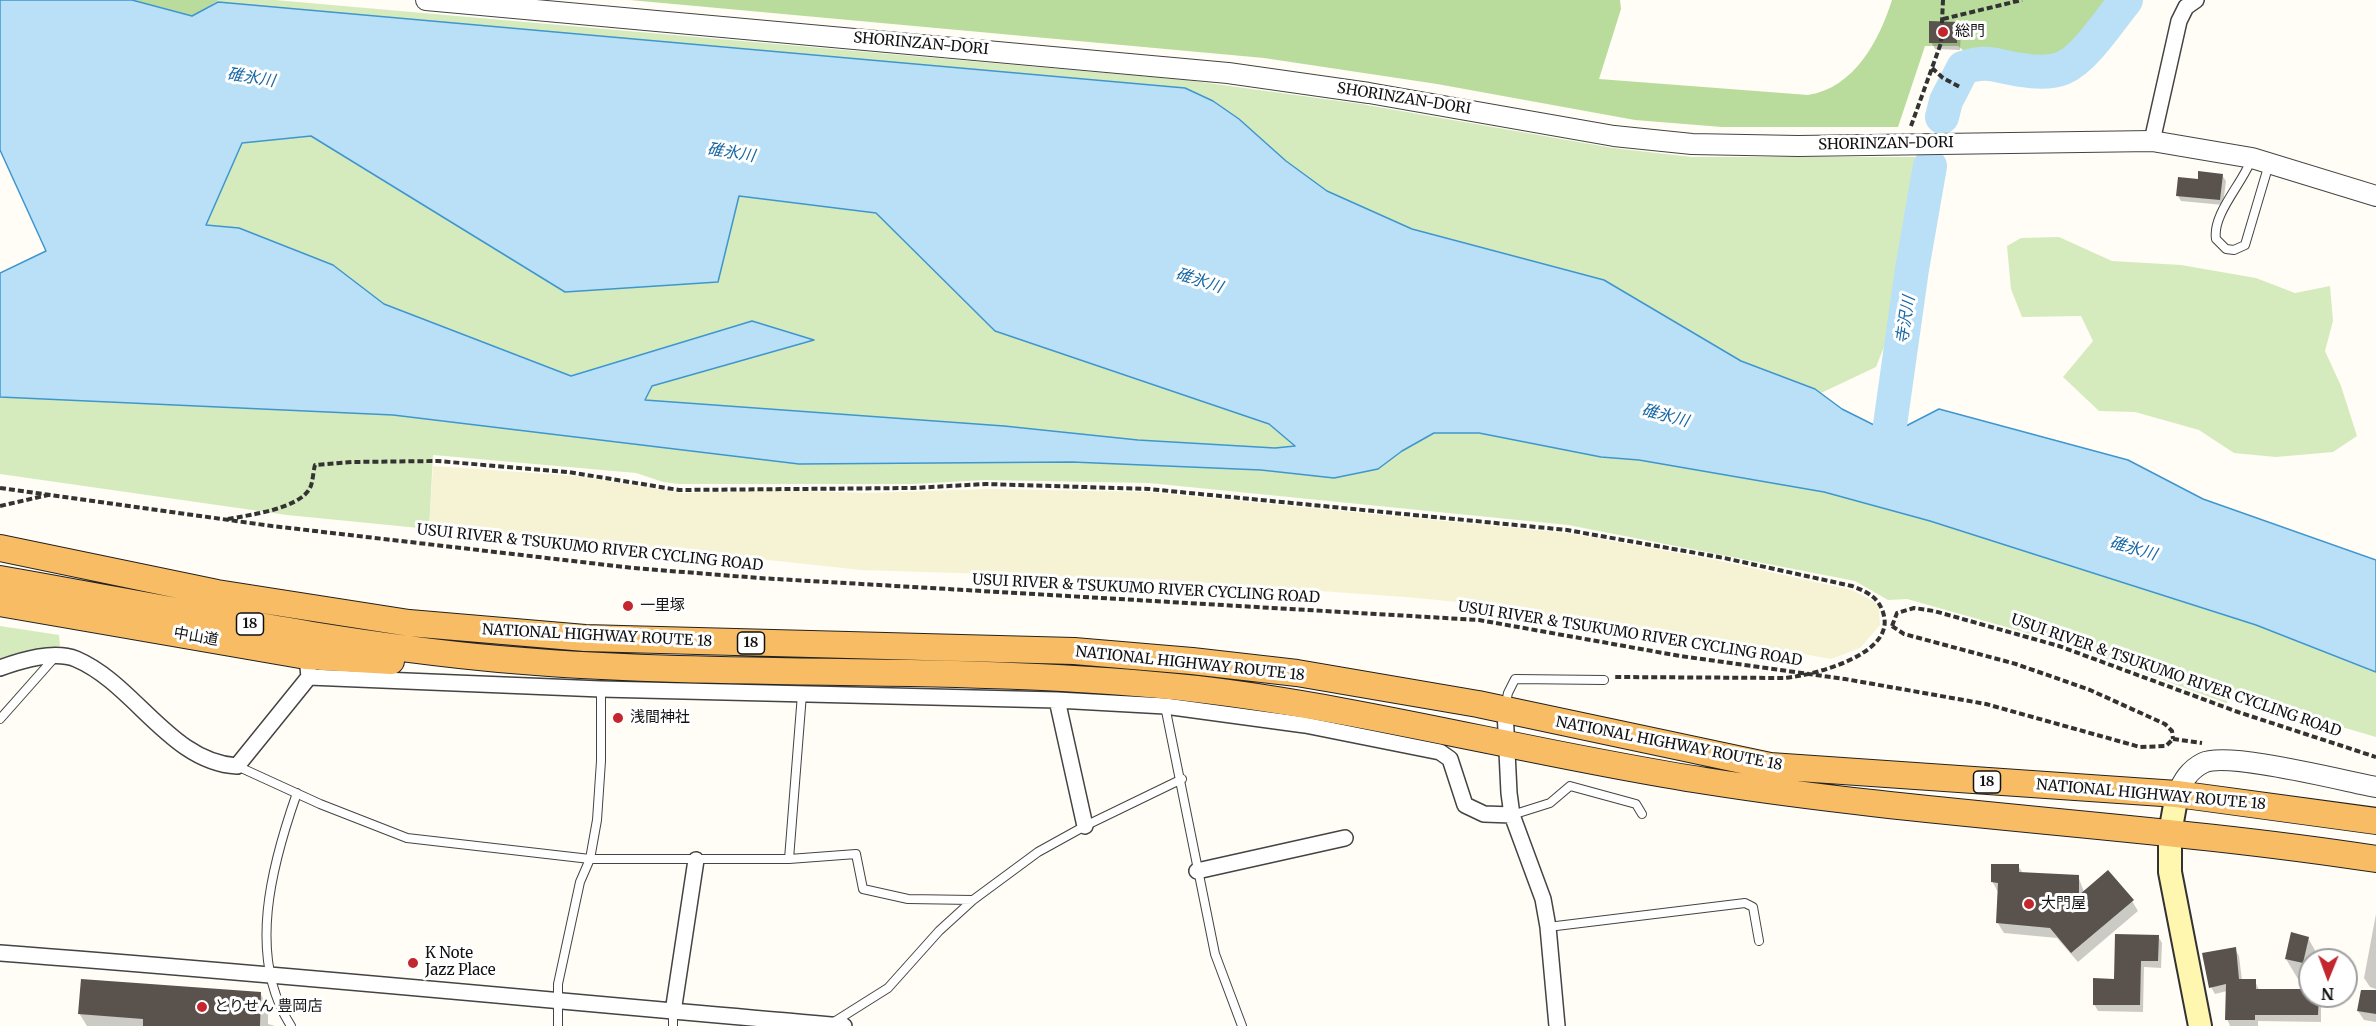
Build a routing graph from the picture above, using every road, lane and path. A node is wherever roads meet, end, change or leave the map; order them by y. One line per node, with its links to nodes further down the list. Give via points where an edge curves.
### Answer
1 (426, 0): 9 (street, SHORINZAN-DORI, via 1228,73 1614,136 1692,144)
2 (1943, 0): 5 (path)
3 (2022, 0): 5 (path)
4 (2196, 0): 9 (street, via 2179,21)
5 (1943, 19): 6 (path, via 1941,43)
6 (1932, 68): 7 (path); 8 (path)
7 (1960, 87)
8 (1910, 130)
9 (2152, 141): 10 (street, SHORINZAN-DORI)
10 (2261, 160): 10 (lane, via 2245,245 2226,249 2216,239 2218,220 2243,179); 11 (street, SHORINZAN-DORI)
11 (2376, 196)
12 (0, 488): 13 (path, USUI RIVER & TSUKUMO RIVER CYCLING ROAD)
13 (51, 494): 14 (path); 15 (path, USUI RIVER & TSUKUMO RIVER CYCLING ROAD)
14 (0, 506)
15 (223, 520): 19 (path, via 291,504 311,488 315,465 352,462 436,461 568,472 679,490 986,484 1149,489 1490,522 1630,540 1852,586 1869,592 1878,601); 26 (path, USUI RIVER & TSUKUMO RIVER CYCLING ROAD, via 633,568 1479,620 1680,656)
16 (0, 548): 32 (highway, NATIONAL HIGHWAY ROUTE 18 / 18, via 217,593 479,631 667,641 1074,651 1297,673)
17 (0, 579): 21 (highway, NATIONAL HIGHWAY ROUTE 18 / 18)
18 (0, 603): 24 (highway, 中山道 / 18)
19 (1886, 626): 20 (path); 26 (path, via 1868,650)
20 (1892, 626): 26 (path, USUI RIVER & TSUKUMO RIVER CYCLING ROAD, via 1904,634 2016,664 2090,690 2165,724 2172,731 2172,739 2166,746 2140,747 1986,704); 35 (path, USUI RIVER & TSUKUMO RIVER CYCLING ROAD, via 1897,613 1914,608 1981,624 2059,646 2238,712)
21 (298, 632): 23 (highway, NATIONAL HIGHWAY ROUTE 18 / 18); 24 (street)
22 (56, 656): 25 (street); 33 (lane); 36 (street, via 75,659 104,678 189,749 216,765)
23 (502, 659): 24 (highway, 中山道 / 18); 34 (highway, NATIONAL HIGHWAY ROUTE 18 / 18, via 664,668 1097,680 1307,704)
24 (308, 666): 28 (street); 36 (street)
25 (0, 668)
26 (1813, 674): 27 (path, via 1785,678 1618,675)
27 (1604, 680): 32 (lane, via 1515,679)
28 (601, 689): 29 (street); 47 (lane, via 599,796)
29 (802, 694): 30 (street); 48 (lane)
30 (1057, 700): 31 (street); 44 (street)
31 (1165, 706): 37 (lane); 42 (street, via 1305,725 1440,752 1450,759 1465,805 1484,814)
32 (1505, 710): 34 (street); 40 (highway, NATIONAL HIGHWAY ROUTE 18 / 18, via 1770,765)
33 (0, 719)
34 (1504, 744): 42 (street); 45 (highway, NATIONAL HIGHWAY ROUTE 18 / 18, via 1800,795)
35 (2376, 757)
36 (237, 766): 39 (lane)
37 (1182, 779): 44 (lane); 51 (lane)
38 (2376, 787): 40 (street, via 2216,760 2205,762 2186,776)
39 (297, 793): 47 (lane, via 407,838); 56 (lane, via 271,877 267,957)
40 (2177, 794): 43 (highway, NATIONAL HIGHWAY ROUTE 18 / 18); 45 (main road)
41 (1642, 814): 42 (lane, via 1636,804 1570,786 1550,803)
42 (1512, 815): 53 (street, via 1543,899)
43 (2376, 821)
44 (1085, 826): 52 (lane, via 1038,852)
45 (2170, 833): 49 (highway, NATIONAL HIGHWAY ROUTE 18 / 18); 65 (main road, via 2170,872)
46 (1345, 838): 51 (street)
47 (590, 859): 50 (lane); 57 (lane, via 580,882 558,984)
48 (789, 859): 50 (lane); 52 (lane, via 856,854 863,889 908,899)
49 (2376, 859)
50 (696, 860): 58 (street)
51 (1197, 871): 63 (lane, via 1215,954)
52 (973, 900): 60 (lane, via 888,988)
53 (1548, 927): 54 (lane, via 1745,903 1753,907); 64 (street)
54 (1759, 941)
55 (0, 952): 56 (street)
56 (271, 973): 57 (street); 61 (lane, via 281,1011)
57 (558, 1002): 58 (street); 62 (lane)
58 (673, 1019): 59 (street)
59 (797, 1024): 60 (street)
60 (837, 1025)
61 (291, 1026)
62 (558, 1026)
63 (1242, 1026)
64 (1557, 1026)
65 (2200, 1026)

